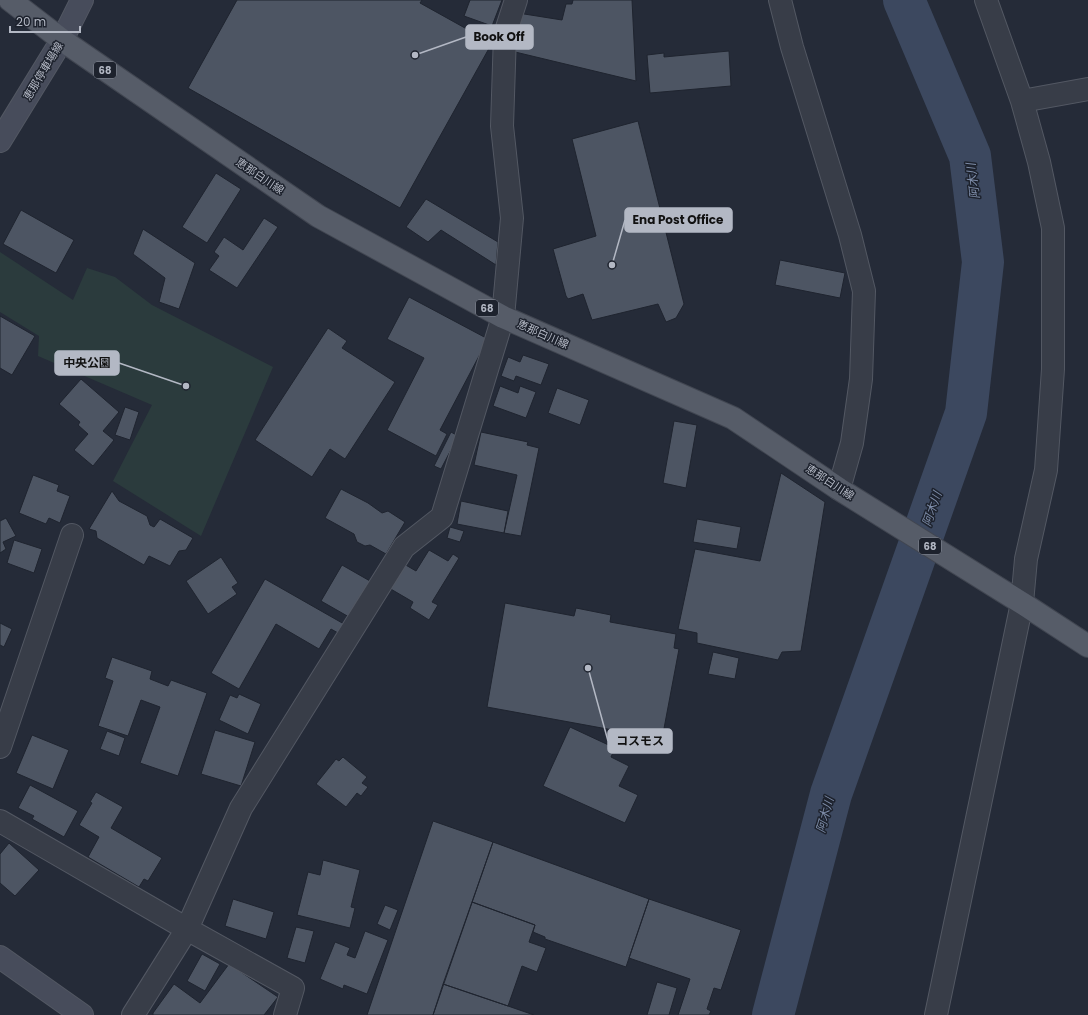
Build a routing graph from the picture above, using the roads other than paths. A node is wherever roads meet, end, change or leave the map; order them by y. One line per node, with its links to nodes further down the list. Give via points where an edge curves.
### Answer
1 (10, 0): 6 (main road, 恵那白川線 / 68)
2 (82, 0): 6 (main road, 恵那停車場線)
3 (516, 0): 10 (street, via 505,34 502,126 512,218)
4 (780, 0): 11 (street, via 850,235 864,291 861,379 852,442)
5 (986, 0): 8 (street)
6 (62, 40): 9 (main road, 恵那停車場線); 10 (main road, 恵那白川線 / 68, via 318,216)
7 (1088, 89): 8 (street)
8 (1022, 101): 13 (street, via 1053,228 1054,325 1046,470 1026,559)
9 (0, 141)
10 (503, 317): 11 (main road, 恵那白川線 / 68, via 733,418); 17 (street, via 442,517 404,547 241,808)
11 (839, 489): 13 (main road, 恵那白川線 / 68)
12 (72, 535): 15 (street)
13 (1022, 603): 14 (main road, 恵那白川線 / 68); 22 (street)
14 (1088, 646)
15 (0, 747)
16 (0, 821): 17 (street)
17 (187, 929): 20 (street); 21 (street, via 293,988)
18 (0, 957): 19 (main road)
19 (82, 1015)
20 (133, 1015)
21 (285, 1015)
22 (936, 1015)

